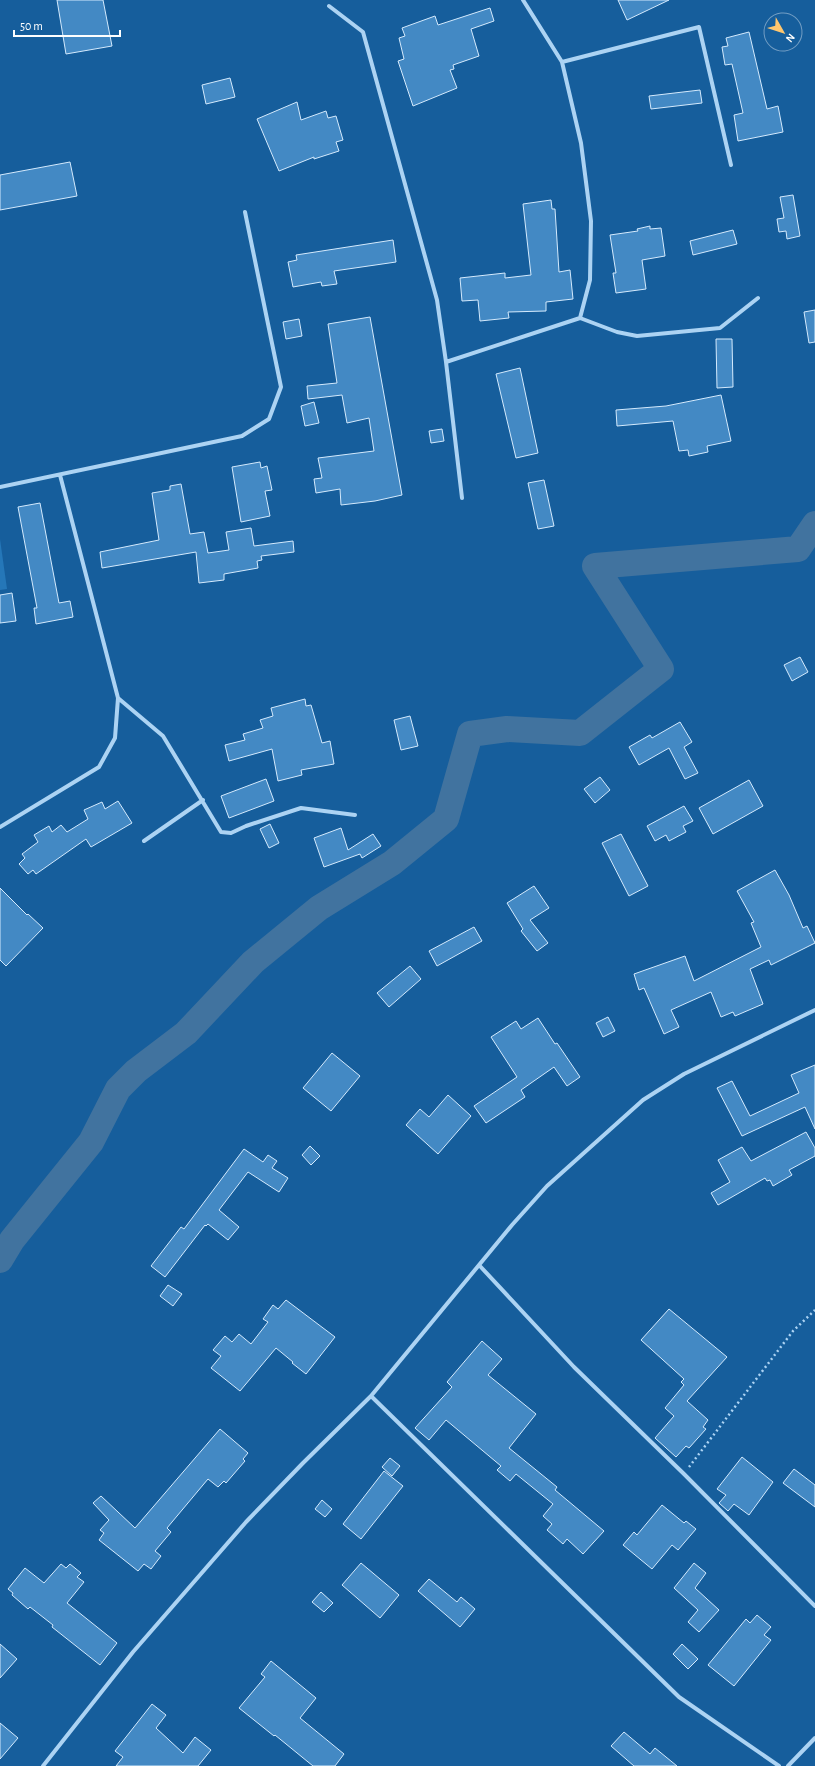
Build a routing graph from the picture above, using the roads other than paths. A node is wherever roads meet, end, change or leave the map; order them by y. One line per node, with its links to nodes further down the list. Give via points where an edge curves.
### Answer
1 (523, 0): 3 (street)
2 (329, 6): 8 (street, via 363,32 437,300)
3 (562, 62): 4 (street, via 699,27); 7 (street, via 581,143 591,221 590,280)
4 (731, 165)
5 (245, 212): 9 (street, via 281,387 269,419 242,436)
6 (758, 298): 7 (street, via 720,328 637,336 617,332)
7 (580, 318): 8 (street)
8 (446, 362): 11 (street)
9 (60, 475): 10 (street); 12 (street)
10 (0, 487)
11 (462, 498)
12 (118, 698): 13 (street, via 164,736); 15 (street, via 115,738 99,767)
13 (203, 800): 14 (street, via 221,832 230,833 300,808); 16 (street)
14 (355, 815)
15 (0, 827)
16 (144, 841)
17 (815, 1010): 18 (street, via 684,1074 643,1100 547,1186)
18 (479, 1265): 19 (street); 20 (street, via 574,1367)
19 (371, 1396): 22 (street, via 246,1522 133,1652); 23 (street, via 679,1697)
20 (815, 1606)
21 (815, 1738): 24 (street)
22 (43, 1766)
23 (779, 1766)
24 (788, 1766)

